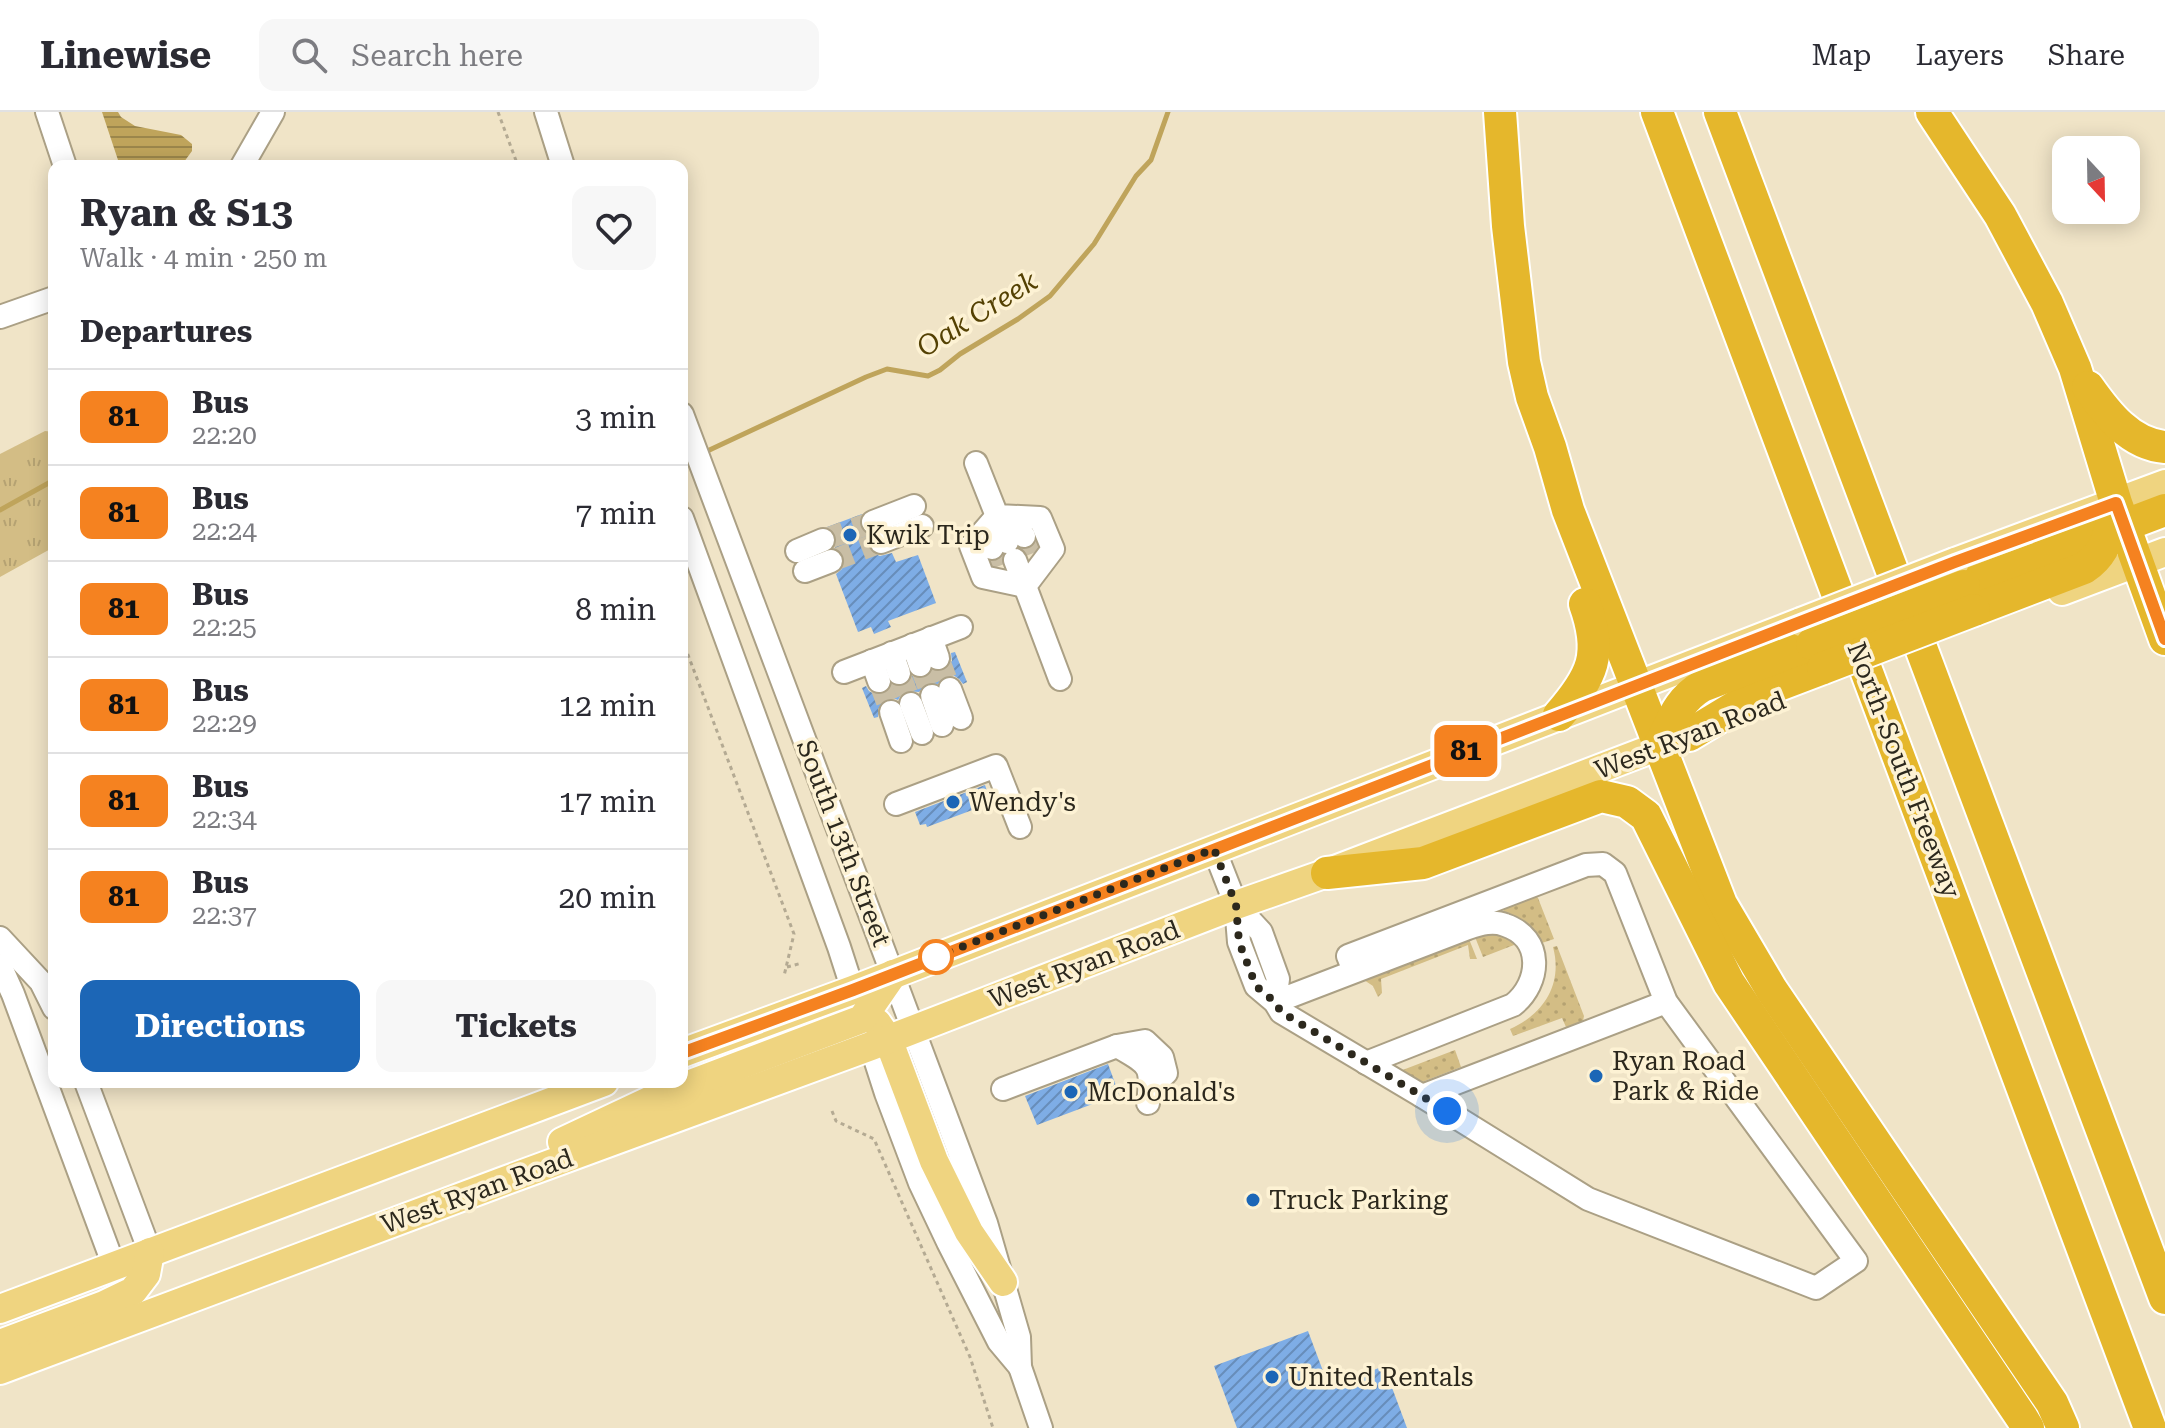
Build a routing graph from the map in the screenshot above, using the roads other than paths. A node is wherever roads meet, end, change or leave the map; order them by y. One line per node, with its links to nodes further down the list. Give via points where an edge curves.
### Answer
1 (47, 112): 8 (street)
2 (273, 112): 9 (street)
3 (546, 112): 10 (street)
4 (1500, 112): 14 (highway, via 1510,247)
5 (1657, 112): 76 (highway, North-South Freeway)
6 (1720, 112): 68 (highway)
7 (1932, 112): 13 (highway, via 2000,215)
8 (63, 160)
9 (245, 160)
10 (564, 160)
11 (48, 300): 12 (street)
12 (0, 317)
13 (2075, 368): 16 (highway, via 2110,417 2141,441); 22 (highway)
14 (1532, 397): 35 (highway, via 1568,510); 36 (highway, via 1534,452 1595,643 1591,669)
15 (688, 429): 47 (street, South 13th Street)
16 (2165, 447)
17 (976, 463): 21 (street)
18 (2165, 484): 22 (main road)
19 (2165, 510): 22 (highway)
20 (918, 516): 23 (street)
21 (997, 516): 28 (street); 28 (street, via 971,546 983,577); 28 (street, via 1040,518 1053,549)
22 (2117, 520): 25 (highway); 29 (main road); 29 (highway, via 2107,543 2084,568)
23 (877, 532)
24 (827, 551): 26 (street)
25 (2151, 558): 29 (main road); 31 (highway)
26 (801, 561)
27 (691, 569): 51 (street, South 13th Street)
28 (1025, 586): 34 (street)
29 (1968, 595): 32 (highway, bridge); 32 (main road, bridge)
30 (961, 627): 33 (street, via 906,659)
31 (2165, 639)
32 (1816, 654): 35 (main road); 38 (highway)
33 (844, 672)
34 (1060, 679)
35 (1635, 685): 36 (main road); 38 (highway)
36 (1559, 715): 41 (main road)
37 (932, 729): 37 (street, via 921,700)
38 (1674, 741): 42 (main road, West Ryan Road); 75 (highway, via 1721,904 1771,989 2052,1403)
39 (896, 804): 40 (street, via 996,766)
40 (1020, 827)
41 (1214, 849): 43 (street); 47 (main road)
42 (1327, 873): 43 (main road, West Ryan Road); 74 (highway, via 1423,863 1601,796 1627,802 1646,816 1729,983)
43 (1236, 905): 49 (street, via 1239,942 1256,986); 52 (main road, West Ryan Road)
44 (0, 938): 48 (street)
45 (0, 965): 64 (street)
46 (1354, 971): 49 (street); 50 (street, via 1348,956 1586,865 1603,864 1615,873); 54 (street, via 1486,923 1518,932 1535,961 1532,983 1513,1005)
47 (893, 974): 51 (main road); 52 (street, South 13th Street)
48 (48, 996)
49 (1275, 1002): 54 (street, via 1281,1012)
50 (1666, 1002): 61 (street); 61 (street, via 1856,1261 1816,1288 1588,1199)
51 (862, 1006): 52 (main road); 53 (main road); 55 (main road)
52 (891, 1038): 62 (main road, West Ryan Road); 65 (main road, via 934,1161 969,1232); 71 (street, South 13th Street, via 886,1093 920,1183 999,1342)
53 (688, 1051)
54 (1366, 1063): 61 (street)
55 (688, 1083)
56 (88, 1088): 63 (street)
57 (588, 1088): 63 (main road)
58 (678, 1088): 62 (main road, via 560,1143)
59 (1003, 1089): 60 (street, via 1117,1046 1142,1061 1152,1078)
60 (1149, 1096)
61 (1422, 1096)
62 (504, 1181): 67 (main road, West Ryan Road)
63 (150, 1252): 64 (main road); 66 (main road)
64 (114, 1266): 66 (main road); 69 (main road)
65 (1003, 1282): 71 (street, South 13th Street, via 1019,1337)
66 (138, 1287): 67 (main road, via 174,1298); 70 (main road)
67 (207, 1292): 72 (main road, West Ryan Road)
68 (2165, 1298)
69 (0, 1309)
70 (0, 1344)
71 (1020, 1367): 73 (street, South 13th Street)
72 (0, 1370)
73 (1041, 1428)
74 (2028, 1428)
75 (2063, 1428)
76 (2150, 1428)

